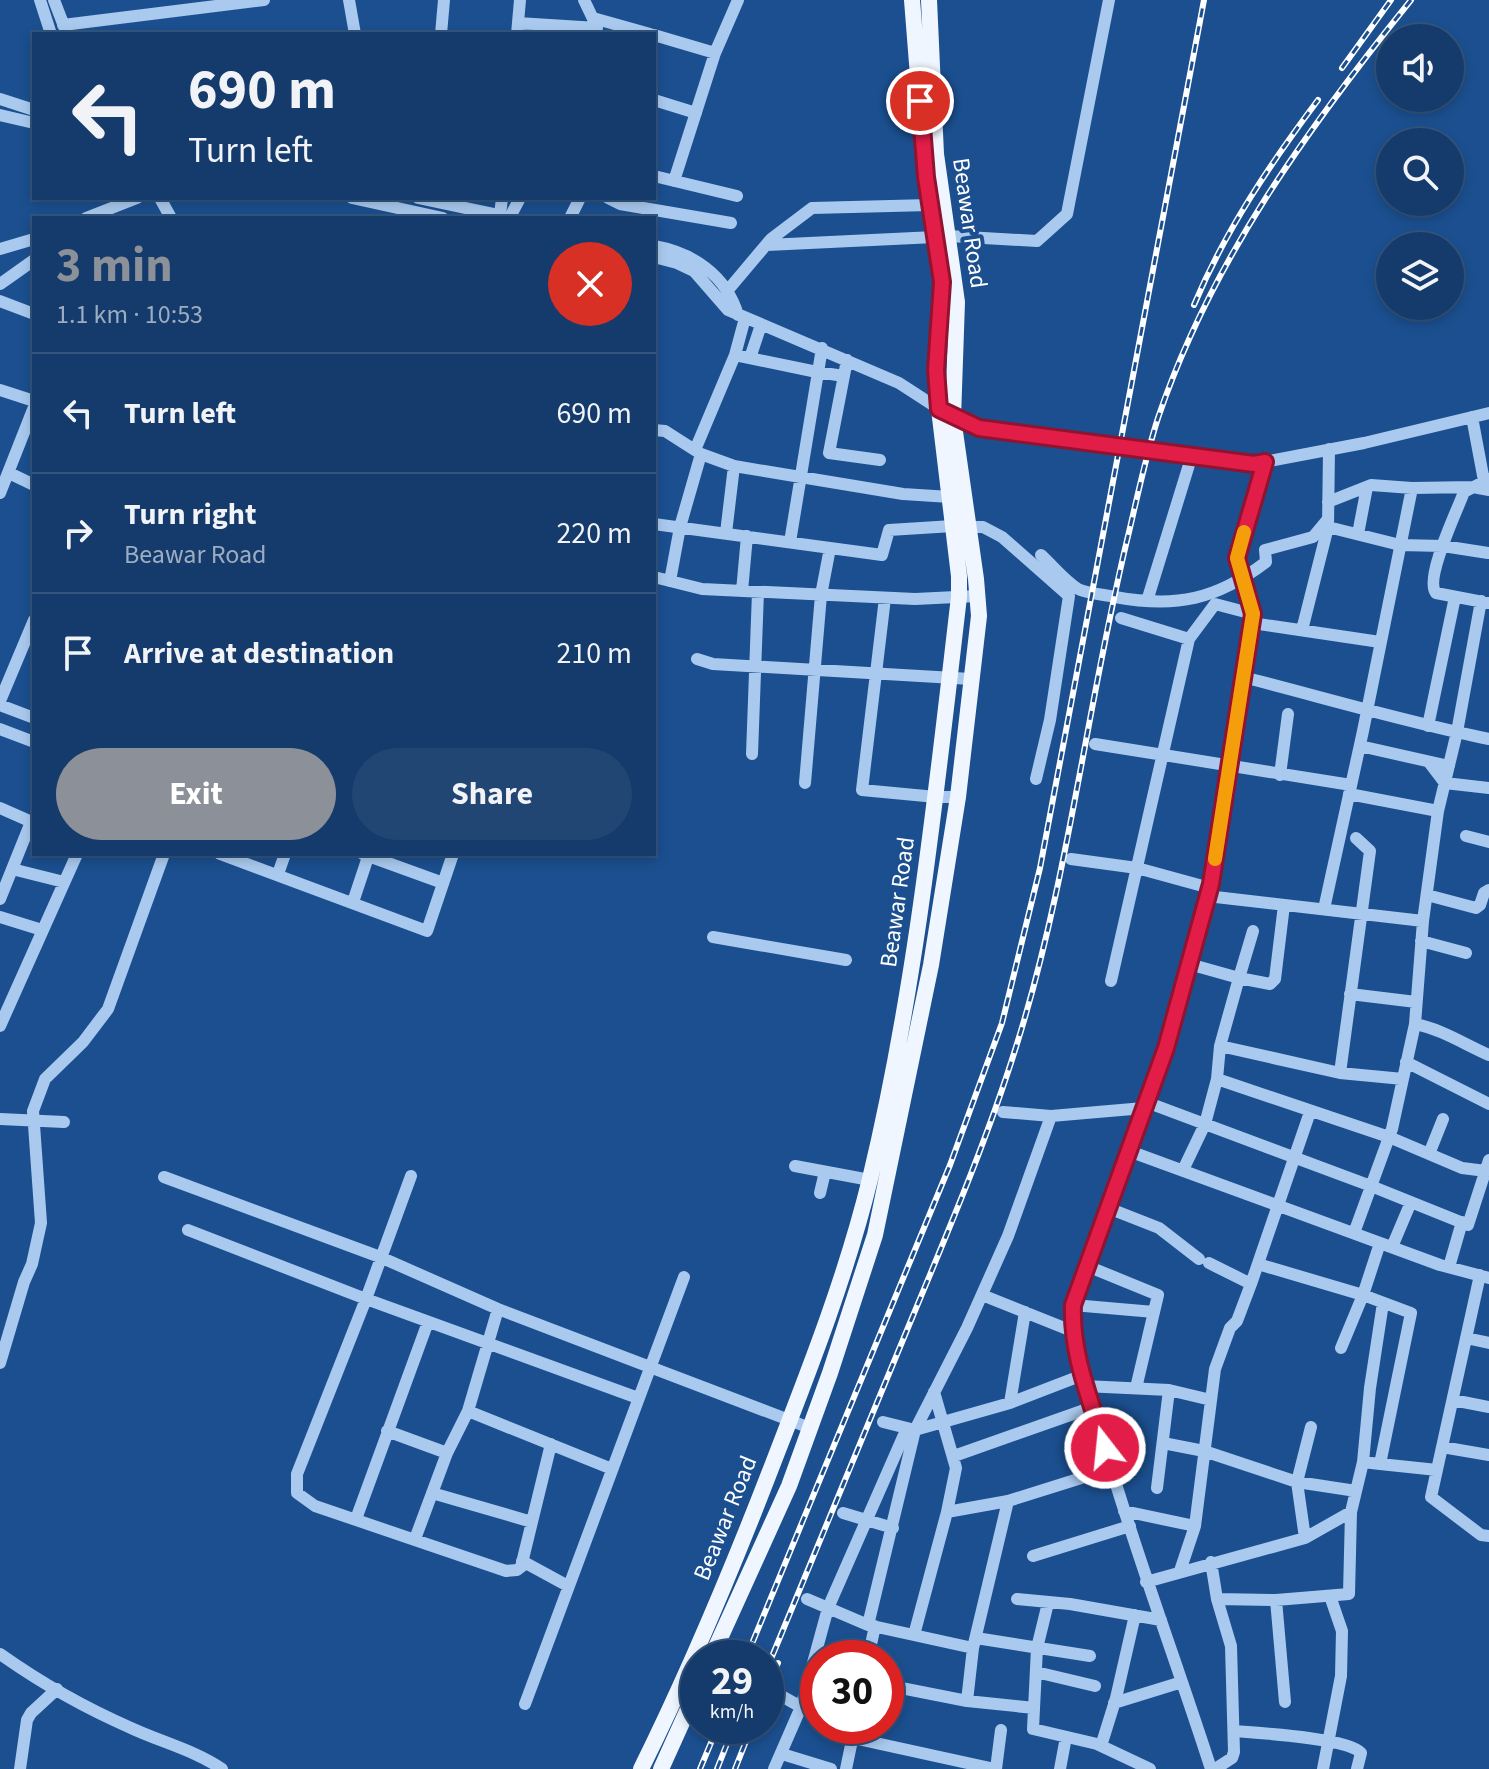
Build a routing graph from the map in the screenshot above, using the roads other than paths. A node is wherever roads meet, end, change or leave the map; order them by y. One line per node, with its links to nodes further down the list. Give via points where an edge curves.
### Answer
1 (40, 0): 15 (street)
2 (54, 0): 14 (street)
3 (264, 0): 14 (street)
4 (349, 0): 16 (street)
5 (444, 0): 17 (street)
6 (520, 0): 13 (street)
7 (584, 0): 12 (street)
8 (738, 0): 20 (street)
9 (912, 0): 35 (main road, Beawar Road)
10 (929, 0): 40 (main road, Beawar Road)
11 (1109, 0): 40 (street, via 1067,214 1037,241)
12 (595, 27): 13 (street); 18 (street)
13 (518, 28)
14 (65, 29)
15 (50, 32)
16 (355, 32)
17 (441, 32)
18 (631, 32)
19 (656, 36): 20 (street)
20 (715, 53): 24 (street)
21 (0, 99): 23 (street)
22 (656, 101): 24 (street)
23 (32, 109)
24 (696, 113): 28 (street)
25 (0, 115): 26 (street)
26 (32, 123)
27 (656, 176): 28 (street)
28 (674, 181): 29 (street)
29 (737, 196)
30 (132, 200): 37 (street)
31 (364, 200): 36 (street)
32 (422, 200): 36 (street)
33 (612, 200): 39 (street)
34 (478, 204): 36 (street); 38 (street)
35 (930, 205): 40 (main road, Beawar Road); 42 (street, via 812,208)
36 (448, 214)
37 (91, 216)
38 (506, 216)
39 (731, 223)
40 (942, 236): 42 (street); 63 (main road, Beawar Road, via 936,370)
41 (32, 240): 44 (street)
42 (767, 245): 48 (street)
43 (656, 247): 48 (street, via 689,255)
44 (2, 253)
45 (656, 258): 51 (street, via 694,271 722,305)
46 (32, 261): 47 (street)
47 (0, 284)
48 (728, 290): 51 (street)
49 (0, 301): 50 (street)
50 (32, 313)
51 (742, 316): 52 (street); 54 (street)
52 (761, 325): 53 (street); 55 (street)
53 (822, 348): 56 (street); 57 (street)
54 (735, 355): 55 (street); 67 (street)
55 (750, 358): 57 (street)
56 (847, 360): 58 (street); 63 (street, via 899,383)
57 (817, 372): 58 (street); 73 (street)
58 (844, 376): 69 (street, via 829,453)
59 (0, 390): 60 (street)
60 (32, 400)
61 (32, 412): 72 (street)
62 (1489, 413): 64 (street)
63 (946, 414): 68 (street, via 979,428); 79 (main road, Beawar Road); 83 (main road, Beawar Road)
64 (1472, 417): 66 (street); 75 (street)
65 (656, 430): 67 (street)
66 (1329, 449): 70 (street); 80 (street)
67 (698, 452): 71 (street); 84 (street)
68 (1192, 455): 70 (street); 104 (street)
69 (880, 460)
70 (1265, 462): 95 (street, via 1237,558)
71 (734, 466): 73 (street); 85 (street)
72 (9, 473): 74 (street); 78 (street)
73 (799, 479): 79 (street); 88 (street)
74 (32, 484)
75 (1484, 484): 77 (street); 90 (street, via 1464,492)
76 (1367, 487): 77 (street); 80 (street); 86 (street)
77 (1412, 488): 89 (street)
78 (0, 493)
79 (950, 497): 83 (main road, Beawar Road)
80 (1328, 502): 81 (street)
81 (1328, 523): 86 (street); 95 (street, via 1313,537 1265,550 1266,562); 108 (street)
82 (656, 524): 84 (street)
83 (961, 526): 91 (street, via 889,530 882,555); 100 (main road, Beawar Road); 101 (main road, Beawar Road); 136 (street, via 983,527 1002,537 1069,596)
84 (680, 527): 85 (street); 96 (street)
85 (726, 533): 87 (street)
86 (1358, 534): 89 (street)
87 (747, 536): 88 (street); 97 (street)
88 (790, 542): 91 (street)
89 (1400, 545): 90 (street); 111 (street)
90 (1443, 546): 92 (street); 102 (street, via 1432,588)
91 (830, 548): 99 (street)
92 (1488, 553)
93 (1041, 555): 104 (street, via 1081,590)
94 (656, 578): 96 (street)
95 (1243, 580): 104 (street, via 1206,597); 107 (street)
96 (670, 581): 97 (street)
97 (742, 591): 98 (street)
98 (758, 592): 99 (street); 113 (street)
99 (821, 595): 103 (street); 114 (street)
100 (977, 596): 101 (street); 118 (main road, Beawar Road)
101 (959, 597): 103 (street); 117 (main road, Beawar Road)
102 (1455, 597): 105 (street); 123 (street)
103 (885, 598): 115 (street)
104 (1147, 601)
105 (1485, 602): 125 (street)
106 (1121, 618): 109 (street)
107 (1252, 618): 108 (street); 109 (street, via 1215,604); 116 (street)
108 (1302, 630): 111 (street)
109 (1189, 639): 131 (street)
110 (30, 642): 119 (street)
111 (1380, 642): 120 (street)
112 (697, 659): 113 (street)
113 (756, 666): 114 (street); 130 (street)
114 (815, 670): 115 (street); 137 (street)
115 (876, 673): 117 (street); 141 (street, via 862,790)
116 (1243, 677): 120 (street); 134 (street)
117 (950, 678): 118 (street); 141 (main road, Beawar Road)
118 (971, 679): 142 (main road, Beawar Road)
119 (0, 703): 122 (street)
120 (1367, 708): 123 (street); 129 (street)
121 (1288, 714): 135 (street)
122 (32, 717)
123 (1428, 726): 125 (street)
124 (0, 729): 127 (street)
125 (1457, 732): 126 (street); 133 (street)
126 (1489, 739)
127 (32, 741)
128 (1095, 744): 131 (street)
129 (1360, 746): 132 (street); 140 (street)
130 (752, 754)
131 (1161, 755): 134 (street); 157 (street)
132 (1429, 762): 133 (street); 138 (street)
133 (1449, 766): 138 (street)
134 (1229, 767): 135 (street); 163 (street)
135 (1280, 775): 140 (street)
136 (1036, 779)
137 (805, 783)
138 (1445, 783): 139 (street); 144 (street)
139 (1489, 788)
140 (1350, 790): 144 (street); 168 (street)
141 (936, 797): 142 (street); 202 (main road, Beawar Road)
142 (958, 797): 202 (main road, Beawar Road, via 931,965)
143 (0, 808): 145 (street)
144 (1438, 811): 164 (street)
145 (32, 822): 158 (street)
146 (1466, 836): 148 (street)
147 (1356, 838): 169 (street, via 1370,851)
148 (1489, 842)
149 (76, 856): 160 (street)
150 (163, 856): 198 (street, via 108,1009 45,1079 35,1101)
151 (226, 856): 159 (street)
152 (284, 856): 159 (street)
153 (367, 856): 166 (street)
154 (370, 856): 161 (street)
155 (452, 856): 161 (street)
156 (1071, 859): 157 (street)
157 (1137, 868): 163 (street); 180 (street)
158 (12, 869): 160 (street); 165 (street)
159 (278, 874): 166 (street)
160 (64, 882): 172 (street)
161 (443, 883): 166 (street, via 427,931)
162 (1489, 890): 164 (street, via 1476,908)
163 (1208, 892): 167 (street); 178 (street)
164 (1427, 895): 171 (street)
165 (0, 899)
166 (353, 902)
167 (1284, 905): 168 (street); 179 (street, via 1275,979 1264,984)
168 (1324, 909): 169 (street)
169 (1360, 913): 171 (street); 181 (street)
170 (0, 917): 172 (street)
171 (1423, 921): 175 (street)
172 (42, 930): 184 (street)
173 (1253, 931): 179 (street)
174 (713, 937): 177 (street)
175 (1421, 941): 176 (street); 182 (street)
176 (1466, 953)
177 (846, 960)
178 (1189, 964): 179 (street); 192 (street)
179 (1239, 978): 185 (street)
180 (1111, 981)
181 (1350, 994): 182 (street); 188 (street)
182 (1416, 1002): 183 (street)
183 (1415, 1024): 186 (street, via 1438,1028); 187 (street)
184 (0, 1026)
185 (1220, 1046): 188 (street); 189 (street)
186 (1489, 1055)
187 (1406, 1062): 190 (street); 191 (street)
188 (1340, 1073): 190 (street)
189 (1217, 1079): 194 (street); 200 (street)
190 (1403, 1079): 201 (street)
191 (1489, 1104)
192 (1145, 1105): 195 (street); 200 (street); 203 (street)
193 (1003, 1112): 195 (street)
194 (1310, 1112): 201 (street); 205 (street)
195 (1051, 1116): 229 (street)
196 (0, 1119): 198 (street)
197 (1443, 1119): 204 (street)
198 (34, 1121): 199 (street); 243 (street, via 41,1223)
199 (64, 1122)
200 (1205, 1124): 205 (street); 207 (street)
201 (1389, 1137): 204 (street); 213 (street)
202 (886, 1145): 212 (main road, Beawar Road); 260 (main road, Beawar Road, via 875,1235)
203 (1129, 1151): 207 (street); 217 (street)
204 (1429, 1154): 208 (street, via 1462,1168)
205 (1295, 1157): 213 (street); 216 (street)
206 (795, 1166): 209 (street)
207 (1183, 1170): 216 (street)
208 (1487, 1170): 218 (street, via 1468,1225)
209 (825, 1172): 212 (street); 214 (street)
210 (411, 1176): 222 (street)
211 (164, 1177): 222 (street)
212 (870, 1180): 256 (main road, Beawar Road, via 841,1282)
213 (1371, 1186): 215 (street); 220 (street)
214 (820, 1193)
215 (1411, 1202): 218 (street); 221 (street)
216 (1280, 1205): 220 (street); 223 (street)
217 (1108, 1208): 224 (street); 228 (street, via 1159,1228 1204,1261)
218 (1462, 1222): 225 (street)
219 (188, 1230): 231 (street)
220 (1354, 1233): 221 (street)
221 (1386, 1245): 225 (street); 230 (street)
222 (380, 1257): 231 (street); 234 (street)
223 (1258, 1264): 228 (street); 230 (street)
224 (1087, 1266): 233 (street); 236 (street, via 1158,1295)
225 (1449, 1267): 226 (street)
226 (1485, 1276): 239 (street)
227 (684, 1277): 244 (street)
228 (1251, 1284): 250 (street, via 1215,1369)
229 (982, 1295): 235 (street); 248 (street)
230 (1363, 1295): 232 (street); 242 (street)
231 (366, 1299): 237 (street); 285 (street, via 295,1486 315,1506)
232 (1383, 1303): 270 (street); 271 (street, via 1411,1313)
233 (1073, 1305): 236 (street); 238 (street)
234 (498, 1309): 240 (street); 244 (street)
235 (1025, 1312): 238 (street); 252 (street)
236 (1154, 1312): 246 (street)
237 (428, 1322): 240 (street); 262 (street)
238 (1072, 1331): 245 (street)
239 (1466, 1338): 241 (street); 251 (street)
240 (487, 1343): 249 (street); 255 (street)
241 (1489, 1343)
242 (1341, 1348)
243 (0, 1363)
244 (651, 1367): 249 (street); 256 (street)
245 (1082, 1381): 246 (street); 252 (street); 253 (street)
246 (1136, 1388): 247 (street)
247 (1169, 1390): 250 (street); 263 (street)
248 (934, 1392): 257 (street); 261 (street)
249 (638, 1398): 272 (street)
250 (1211, 1400): 266 (street)
251 (1453, 1400): 254 (street); 265 (street)
252 (1010, 1403): 257 (street)
253 (1093, 1407): 269 (street); 273 (street)
254 (1489, 1407)
255 (468, 1411): 264 (street); 267 (street)
256 (790, 1420): 260 (street); 340 (main road, Beawar Road, via 684,1680)
257 (942, 1421): 261 (street); 269 (street)
258 (883, 1422): 261 (street)
259 (1311, 1427): 275 (street)
260 (810, 1428): 310 (main road, Beawar Road)
261 (911, 1429): 284 (street); 289 (street)
262 (387, 1431): 267 (street); 285 (street)
263 (1163, 1443): 266 (street); 276 (street)
264 (551, 1444): 272 (street); 286 (street)
265 (1442, 1447): 268 (street); 274 (street)
266 (1204, 1451): 275 (street); 288 (street)
267 (447, 1453): 278 (street)
268 (1489, 1455)
269 (954, 1456): 281 (street)
270 (1363, 1462): 271 (street); 277 (street)
271 (1380, 1464): 274 (street)
272 (612, 1469): 298 (street)
273 (1110, 1469): 279 (street); 280 (street)
274 (1437, 1470): 290 (street, via 1431,1497)
275 (1297, 1482): 277 (street); 291 (street)
276 (1157, 1488)
277 (1356, 1491): 282 (street)
278 (432, 1493): 286 (street); 292 (street)
279 (1008, 1501): 281 (street); 313 (street)
280 (1124, 1511): 287 (street); 288 (street)
281 (947, 1512): 309 (street)
282 (1351, 1512): 291 (street); 299 (street, via 1349,1594)
283 (843, 1513): 284 (street)
284 (866, 1518): 289 (street); 305 (street)
285 (356, 1519): 292 (street)
286 (532, 1522): 294 (street)
287 (1130, 1526): 293 (street); 297 (street)
288 (1195, 1526): 296 (street)
289 (893, 1528): 308 (street)
290 (1489, 1536)
291 (1305, 1538): 295 (street)
292 (415, 1539): 294 (street, via 506,1571 517,1570)
293 (1033, 1556)
294 (522, 1561): 298 (street)
295 (1211, 1562): 296 (street); 302 (street)
296 (1180, 1571): 297 (street)
297 (1146, 1582): 307 (street)
298 (568, 1586): 325 (street)
299 (1330, 1596): 303 (street); 332 (street, via 1342,1631)
300 (807, 1599): 305 (street)
301 (1017, 1599): 304 (street)
302 (1217, 1599): 303 (street); 330 (street, via 1231,1646)
303 (1276, 1600): 323 (street)
304 (1048, 1603): 306 (street); 314 (street)
305 (828, 1608): 308 (street); 311 (street)
306 (1135, 1615): 307 (street); 324 (street)
307 (1161, 1620): 318 (street)
308 (871, 1626): 309 (street); 312 (street)
309 (914, 1635): 313 (street)
310 (719, 1640)
311 (819, 1640)
312 (870, 1640)
313 (974, 1643): 314 (street); 322 (street)
314 (1037, 1648): 316 (street); 317 (street)
315 (1, 1656): 320 (street)
316 (1090, 1656)
317 (1036, 1672): 319 (street); 326 (street)
318 (1182, 1682): 324 (street); 348 (street)
319 (1095, 1686)
320 (57, 1689): 337 (street); 338 (street, via 27,1720)
321 (904, 1689): 322 (street)
322 (967, 1701): 326 (street)
323 (1285, 1702)
324 (1114, 1703): 335 (street)
325 (525, 1704)
326 (1034, 1708): 331 (street, via 1033,1729)
327 (800, 1709): 336 (street)
328 (680, 1727): 341 (main road)
329 (1001, 1730): 345 (street)
330 (1234, 1731): 332 (street); 348 (street, via 1232,1758)
331 (1066, 1737): 335 (street); 346 (street)
332 (1330, 1741): 349 (street); 350 (street, via 1359,1749)
333 (851, 1744): 344 (street)
334 (900, 1744): 345 (street)
335 (1101, 1746): 347 (street)
336 (782, 1754): 342 (street); 343 (street)
337 (203, 1764): 339 (street)
338 (20, 1769)
339 (222, 1769)
340 (641, 1769)
341 (661, 1769)
342 (774, 1769)
343 (831, 1769)
344 (846, 1769)
345 (996, 1769)
346 (1060, 1769)
347 (1150, 1769)
348 (1213, 1769)
349 (1323, 1769)
350 (1357, 1769)

